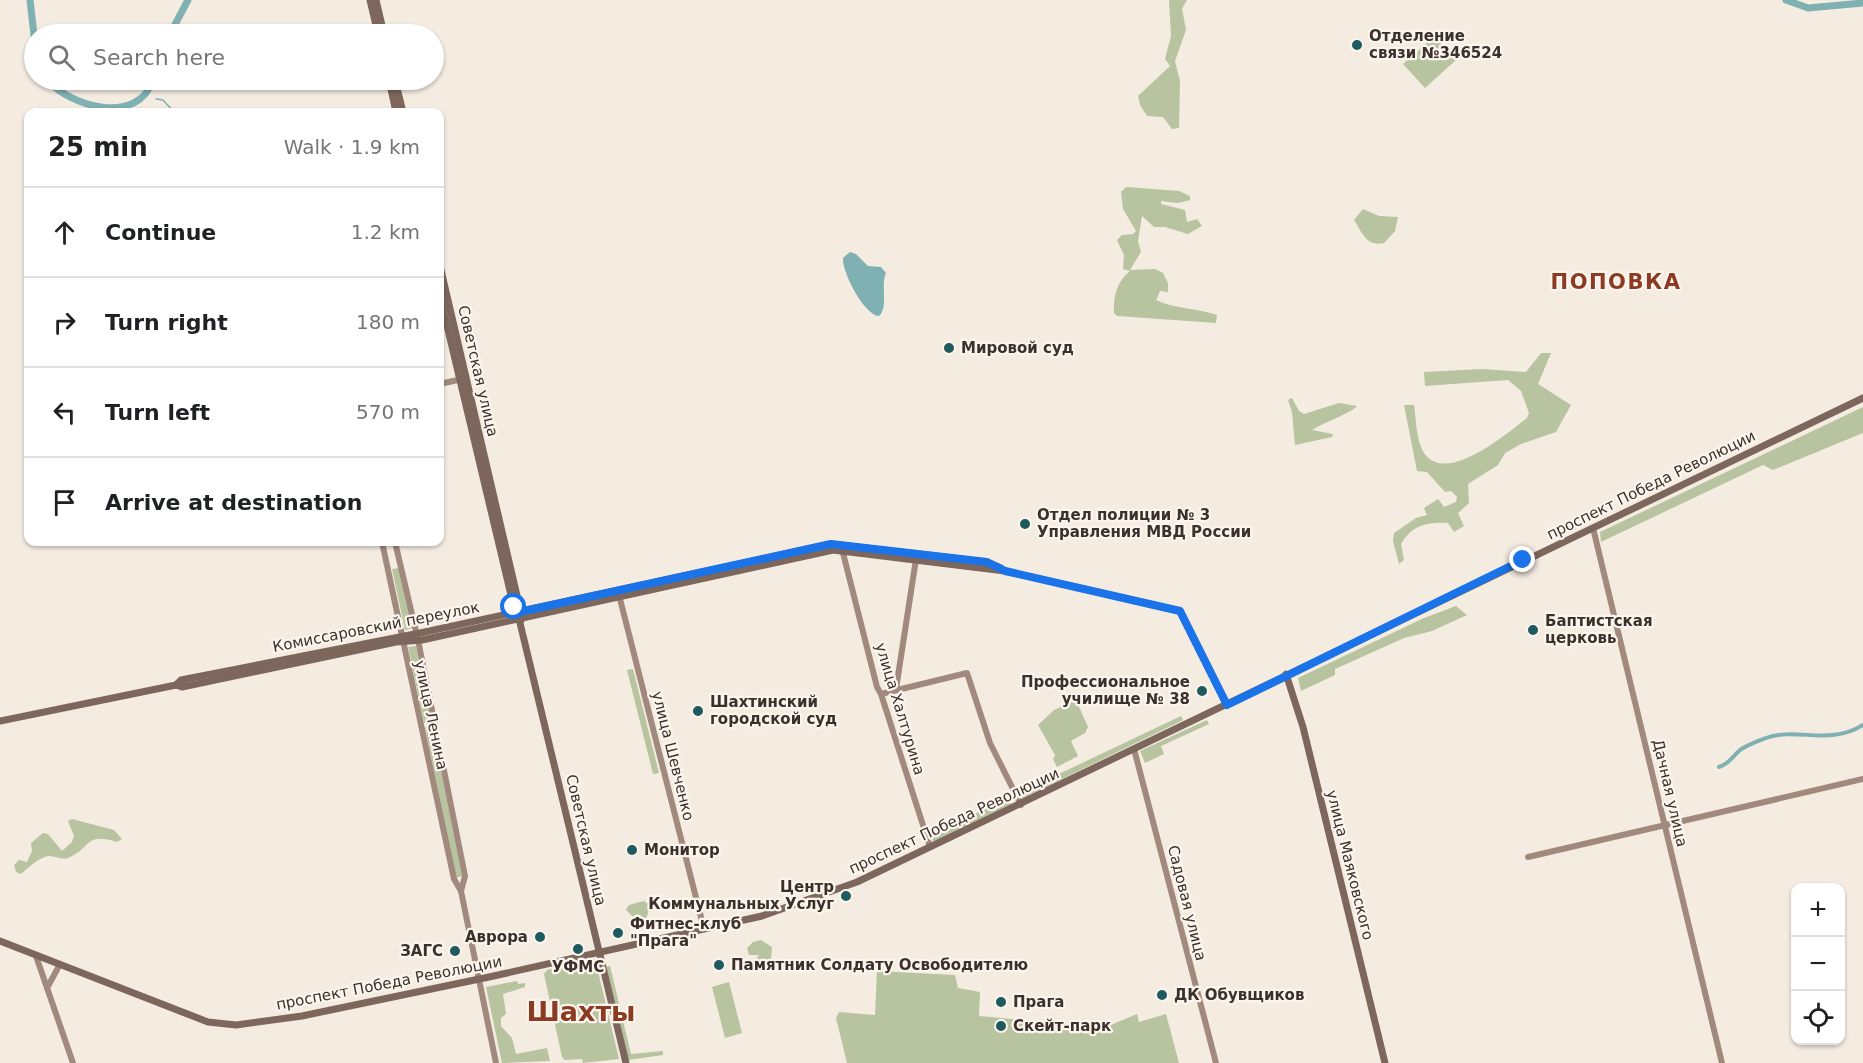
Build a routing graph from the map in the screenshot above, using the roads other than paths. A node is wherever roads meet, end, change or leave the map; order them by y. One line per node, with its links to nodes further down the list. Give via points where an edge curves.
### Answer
1 (370, 0): 3 (main road)
2 (376, 0): 4 (main road)
3 (376, 24)
4 (382, 24)
5 (391, 90): 7 (main road)
6 (398, 90): 8 (main road)
7 (395, 108)
8 (402, 108)
9 (444, 287): 11 (main road, Советская улица)
10 (444, 311): 11 (main road, Советская улица)
11 (462, 379): 12 (street); 21 (main road, Советская улица)
12 (444, 383)
13 (1863, 398): 14 (main road, проспект Победа Революции)
14 (1593, 528): 24 (main road, проспект Победа Революции); 32 (street, Дачная улица)
15 (383, 546): 23 (street, улица Ленина)
16 (396, 546): 22 (street, улица Ленина)
17 (841, 547): 18 (main road, Комиссаровский переулок); 19 (main road, Комиссаровский переулок, via 987,562); 20 (main road, Комиссаровский переулок); 26 (street, улица Халтурина)
18 (916, 559): 19 (main road, Комиссаровский переулок); 25 (street)
19 (1005, 571): 27 (main road, Комиссаровский переулок, via 1180,611)
20 (618, 593): 21 (main road, Комиссаровский переулок); 36 (street, улица Шевченко)
21 (519, 617): 22 (main road, Комиссаровский переулок); 38 (main road, Советская улица)
22 (417, 637): 23 (main road, Комиссаровский переулок); 35 (street, улица Ленина, via 465,876)
23 (403, 639): 28 (main road, Комиссаровский переулок, via 181,680 176,685); 35 (street, улица Ленина, via 454,879)
24 (1286, 674): 27 (main road, проспект Победа Революции); 47 (main road, улица Маяковского, via 1300,716)
25 (896, 689): 26 (street); 31 (street, via 967,673 990,743)
26 (881, 694): 33 (street, улица Халтурина)
27 (1227, 705): 29 (main road, проспект Победа Революции)
28 (0, 721)
29 (1134, 749): 31 (main road, проспект Победа Революции); 46 (street, Садовая улица)
30 (1863, 780): 32 (street)
31 (1021, 805): 33 (main road, проспект Победа Революции)
32 (1665, 824): 34 (street); 48 (street, Дачная улица)
33 (930, 847): 36 (main road, проспект Победа Революции, via 825,895 762,916)
34 (1528, 857)
35 (461, 891): 41 (street, улица Ленина)
36 (704, 928): 38 (main road, проспект Победа Революции)
37 (0, 941): 39 (main road, проспект Победа Революции)
38 (599, 953): 41 (main road, проспект Победа Революции); 45 (main road, Советская улица)
39 (36, 956): 40 (main road, проспект Победа Революции); 42 (street)
40 (59, 966): 41 (main road, проспект Победа Революции, via 222,1025 302,1016); 42 (street)
41 (480, 979): 44 (street, улица Ленина)
42 (47, 989): 43 (street)
43 (73, 1063)
44 (496, 1063)
45 (626, 1063)
46 (1216, 1063)
47 (1385, 1063)
48 (1722, 1063)

